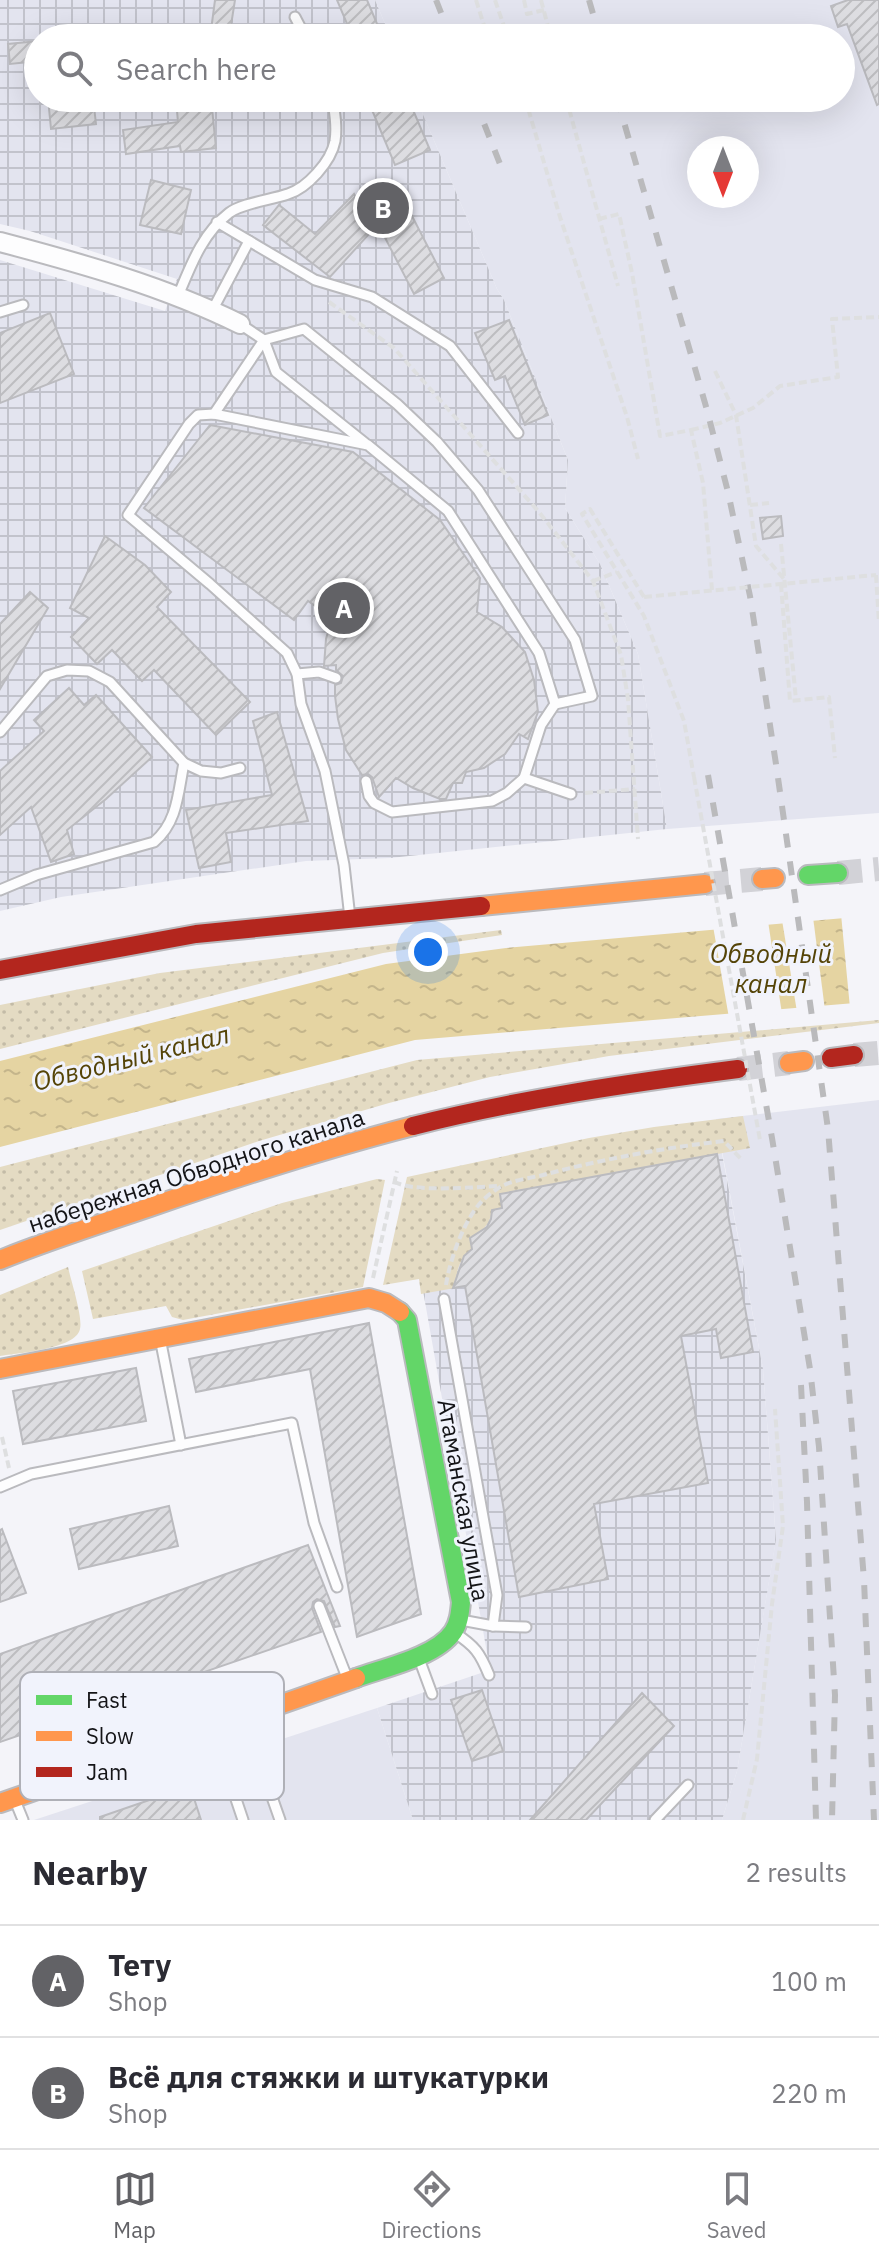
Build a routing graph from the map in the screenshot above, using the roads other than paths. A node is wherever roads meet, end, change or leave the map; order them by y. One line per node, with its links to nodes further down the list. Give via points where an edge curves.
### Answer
1 (295, 17): 2 (lane)
2 (299, 24)
3 (334, 112): 4 (lane, via 335,141 320,172 292,193 233,209)
4 (217, 222): 5 (lane); 7 (lane, via 202,240)
5 (249, 241): 9 (lane); 14 (lane, via 315,280 372,297 450,346)
6 (0, 242): 7 (street)
7 (178, 296): 9 (street)
8 (23, 305): 10 (lane)
9 (212, 311): 11 (street)
10 (0, 312)
11 (240, 324): 12 (lane)
12 (264, 340): 13 (lane); 15 (lane, via 276,372); 18 (lane, via 304,329 397,404 478,490 575,640 592,696)
13 (214, 414): 15 (lane); 16 (lane, via 198,415 189,424 128,515 287,653)
14 (518, 433)
15 (368, 445): 18 (lane, via 448,511 539,653)
16 (297, 674): 17 (lane, via 319,672); 29 (lane, via 336,821)
17 (336, 678)
18 (555, 704): 22 (lane, via 541,725)
19 (0, 732): 20 (lane, via 47,676 89,671 110,682)
20 (184, 763): 21 (lane, via 221,773); 28 (lane, via 167,831 154,842)
21 (240, 768)
22 (524, 778): 23 (lane, via 492,801 392,812 374,803); 24 (lane)
23 (366, 781)
24 (571, 794)
25 (838, 873): 26 (main road)
26 (808, 875)
27 (705, 884): 29 (main road)
28 (0, 890)
29 (350, 918): 30 (main road, via 196,934)
30 (0, 970)
31 (854, 1055): 32 (main road)
32 (831, 1058)
33 (738, 1069): 34 (main road, набережная Обводного канала, via 617,1085 417,1125 266,1167)
34 (0, 1260)
35 (444, 1299): 43 (lane, via 497,1595)
36 (160, 1337): 37 (main road); 38 (lane); 42 (main road, Атаманская улица, via 369,1298 398,1308 407,1320 461,1602)
37 (0, 1369)
38 (181, 1445): 39 (lane, via 31,1474); 40 (lane, via 292,1423 314,1523)
39 (0, 1487)
40 (337, 1587)
41 (319, 1606): 47 (lane)
42 (457, 1626): 43 (lane); 45 (main road, Атаманская улица, via 439,1645); 46 (lane)
43 (493, 1626): 44 (lane)
44 (526, 1627)
45 (418, 1656): 47 (main road, Атаманская улица); 48 (lane)
46 (489, 1675)
47 (348, 1680): 49 (main road, Атаманская улица)
48 (432, 1694)
49 (284, 1703)
50 (688, 1785): 57 (lane)
51 (236, 1800): 55 (lane)
52 (273, 1800): 56 (lane)
53 (5, 1804): 54 (lane)
54 (23, 1820)
55 (243, 1820)
56 (280, 1820)
57 (655, 1820)

